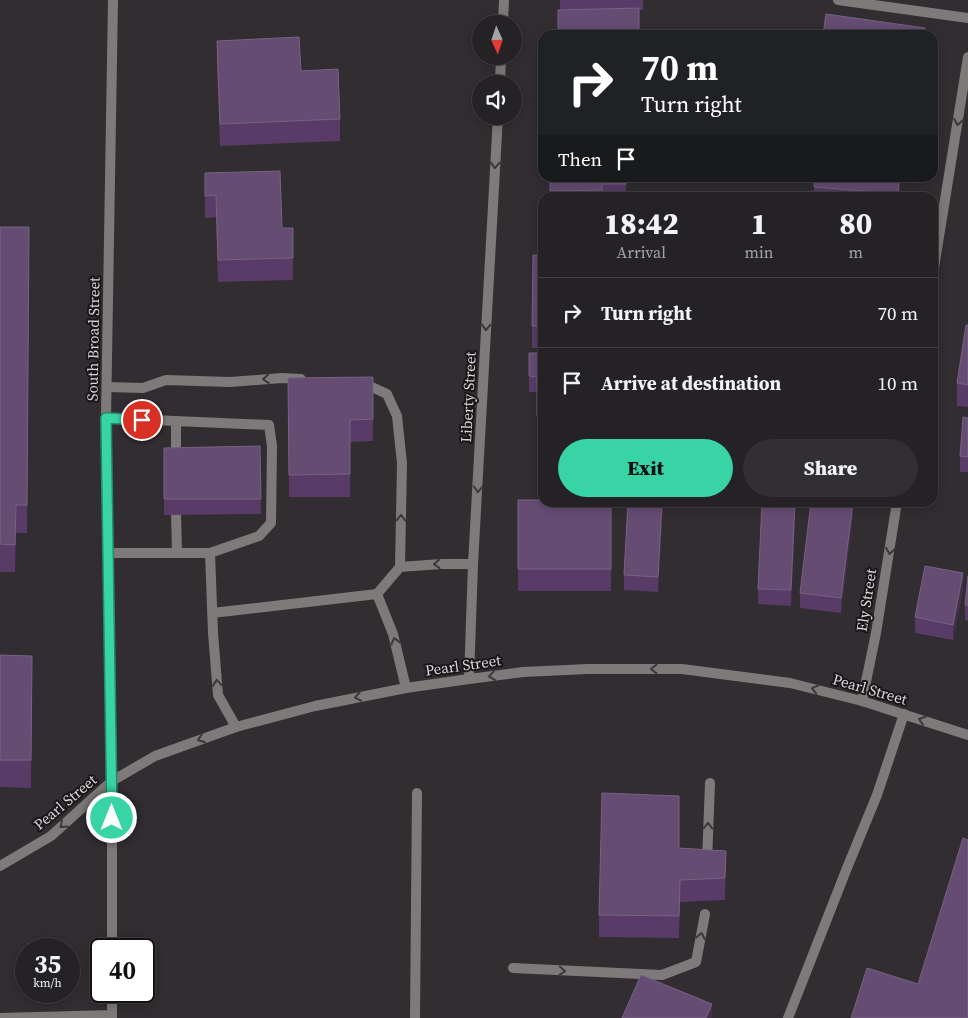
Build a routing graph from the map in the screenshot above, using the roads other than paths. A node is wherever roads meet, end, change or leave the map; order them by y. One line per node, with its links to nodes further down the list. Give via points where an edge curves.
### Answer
1 (113, 0): 11 (street, South Broad Street)
2 (504, 0): 4 (street)
3 (838, 0): 5 (street)
4 (503, 15)
5 (968, 18)
6 (968, 57): 8 (street, one-way to 8)
7 (497, 125): 20 (street, Liberty Street, one-way to 20)
8 (938, 243)
9 (312, 379): 11 (street, one-way to 11, via 166,380 143,388)
10 (351, 381): 21 (street, one-way to 10, via 402,463 397,416 387,394)
11 (107, 387): 12 (street, South Broad Street)
12 (106, 418): 13 (street); 17 (street, South Broad Street)
13 (176, 421): 14 (street); 19 (street, via 269,424 272,446 271,523 259,536)
14 (176, 459)
15 (896, 507): 26 (street, Ely Street, one-way to 26)
16 (176, 512): 18 (street)
17 (108, 553): 18 (street); 30 (street, South Broad Street)
18 (177, 553): 19 (street)
19 (210, 553): 23 (street)
20 (473, 564): 21 (street, one-way to 21); 24 (street, Liberty Street)
21 (400, 567): 22 (street)
22 (377, 594): 23 (street); 25 (street, one-way to 22, via 393,634)
23 (212, 613): 28 (street, one-way to 23, via 218,695)
24 (469, 679): 25 (street, Pearl Street); 26 (street, Pearl Street, one-way to 24, via 790,683 682,669 523,672)
25 (406, 688): 28 (street, Pearl Street, one-way to 28, via 315,706)
26 (862, 701): 27 (street, Pearl Street)
27 (904, 714): 29 (street, Pearl Street, one-way to 27); 42 (street, via 877,795)
28 (236, 727): 30 (street, Pearl Street, one-way to 30, via 155,756)
29 (968, 735)
30 (112, 781): 33 (street, Pearl Street, one-way to 33, via 51,836); 36 (street, South Broad Street)
31 (710, 783): 34 (street, one-way to 31)
32 (418, 793): 41 (street)
33 (0, 866)
34 (707, 868)
35 (705, 914): 37 (street, one-way to 35, via 662,975 696,962)
36 (112, 938)
37 (513, 968)
38 (112, 1003): 39 (street)
39 (112, 1017): 40 (street)
40 (0, 1018)
41 (415, 1018)
42 (788, 1018)

